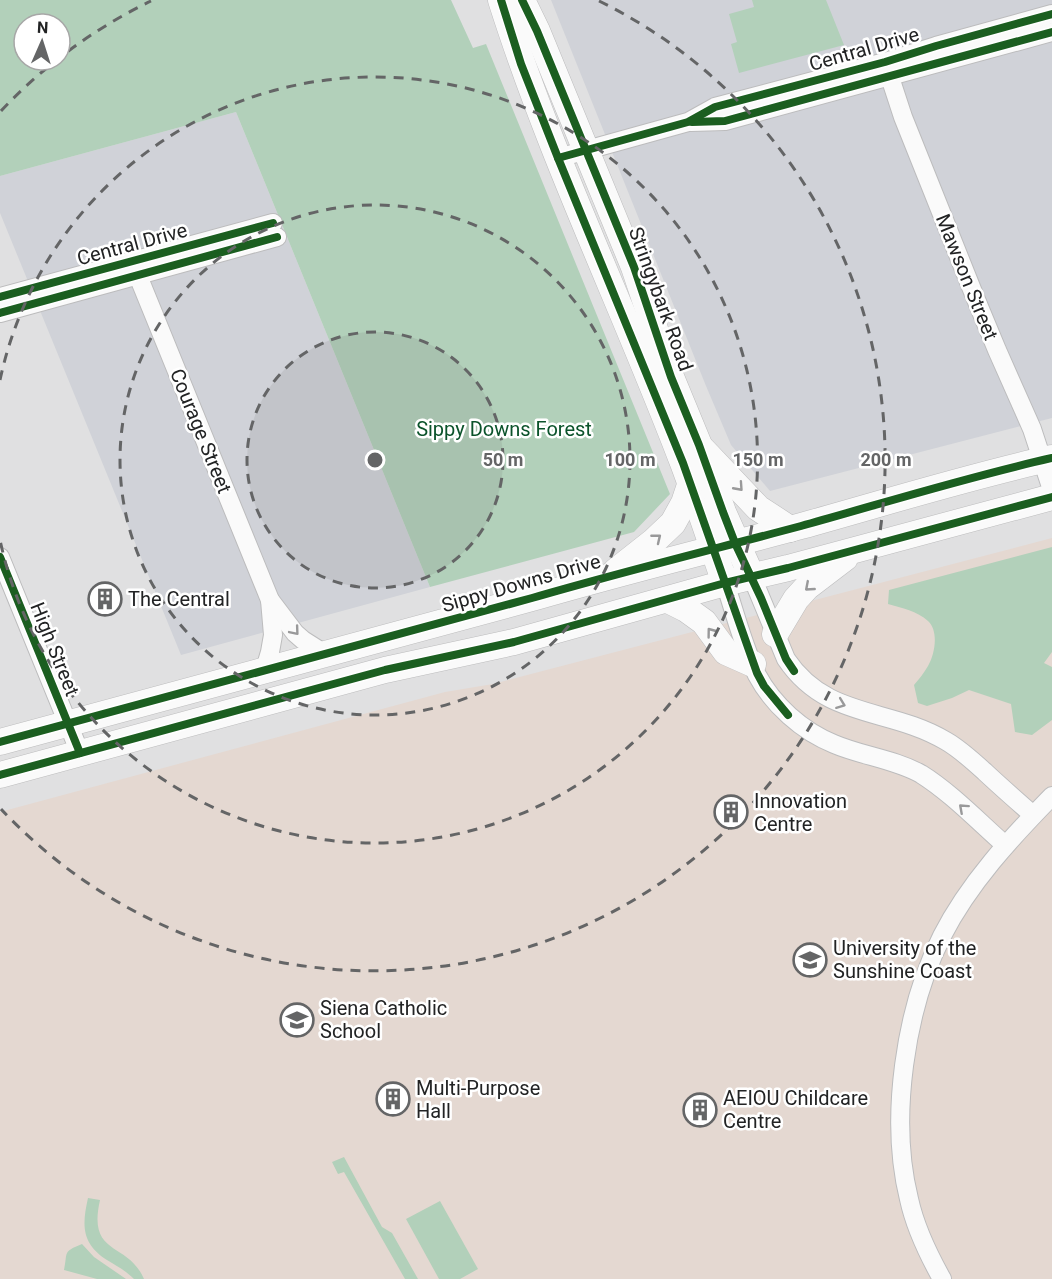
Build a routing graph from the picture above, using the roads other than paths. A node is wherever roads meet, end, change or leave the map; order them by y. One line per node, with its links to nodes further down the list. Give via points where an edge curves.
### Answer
1 (501, 0): 7 (main road, Stringybark Road)
2 (522, 0): 6 (main road, Stringybark Road)
3 (1052, 14): 5 (street, Central Drive, via 946,43)
4 (1052, 32): 5 (street, Central Drive)
5 (887, 69): 6 (street, Central Drive, via 725,121 688,122); 13 (street, Mawson Street, via 979,308)
6 (587, 150): 7 (street, Central Drive); 12 (main road, Stringybark Road)
7 (558, 158): 14 (main road, Stringybark Road)
8 (275, 230): 9 (street, Central Drive)
9 (135, 268): 10 (street, Central Drive); 11 (street, Central Drive); 24 (street, Courage Street)
10 (0, 297)
11 (0, 313)
12 (699, 445): 17 (main road, one-way to 17, via 758,508); 18 (main road, Stringybark Road, via 723,512)
13 (1048, 459): 15 (street, Mawson Street); 17 (main road, Sippy Downs Drive)
14 (690, 485): 18 (main road, Stringybark Road); 21 (main road, one-way to 14, via 673,523)
15 (1052, 490)
16 (1052, 497): 19 (main road)
17 (790, 529): 18 (main road, Sippy Downs Drive)
18 (724, 546): 21 (main road, Sippy Downs Drive); 22 (main road, Stringybark Road); 23 (main road, Stringybark Road)
19 (855, 550): 22 (main road); 26 (main road, one-way to 26, via 807,587)
20 (0, 557): 30 (street, High Street)
21 (611, 575): 27 (main road, Sippy Downs Drive)
22 (752, 577): 23 (main road); 26 (street)
23 (725, 583): 25 (main road); 28 (street)
24 (270, 600): 27 (street, Courage Street, one-way to 27, via 295,633); 29 (street, Courage Street, via 272,643)
25 (668, 600): 28 (main road, one-way to 25, via 726,652 704,622); 32 (main road, via 514,642 385,670)
26 (776, 634): 35 (street, one-way to 35, via 794,671 819,693 853,708 913,725 946,741)
27 (326, 654): 29 (main road, Sippy Downs Drive)
28 (753, 664): 36 (street, one-way to 28, via 920,773 835,745 804,728 775,700)
29 (265, 669): 30 (main road, Sippy Downs Drive)
30 (68, 723): 31 (main road, Sippy Downs Drive); 32 (street, High Street)
31 (0, 742)
32 (80, 753): 33 (main road)
33 (0, 775)
34 (1052, 796): 35 (street)
35 (1033, 815): 36 (street)
36 (1005, 845): 37 (street, via 976,882 939,942 914,1014 903,1073 901,1143 909,1199 916,1224)
37 (942, 1279)

